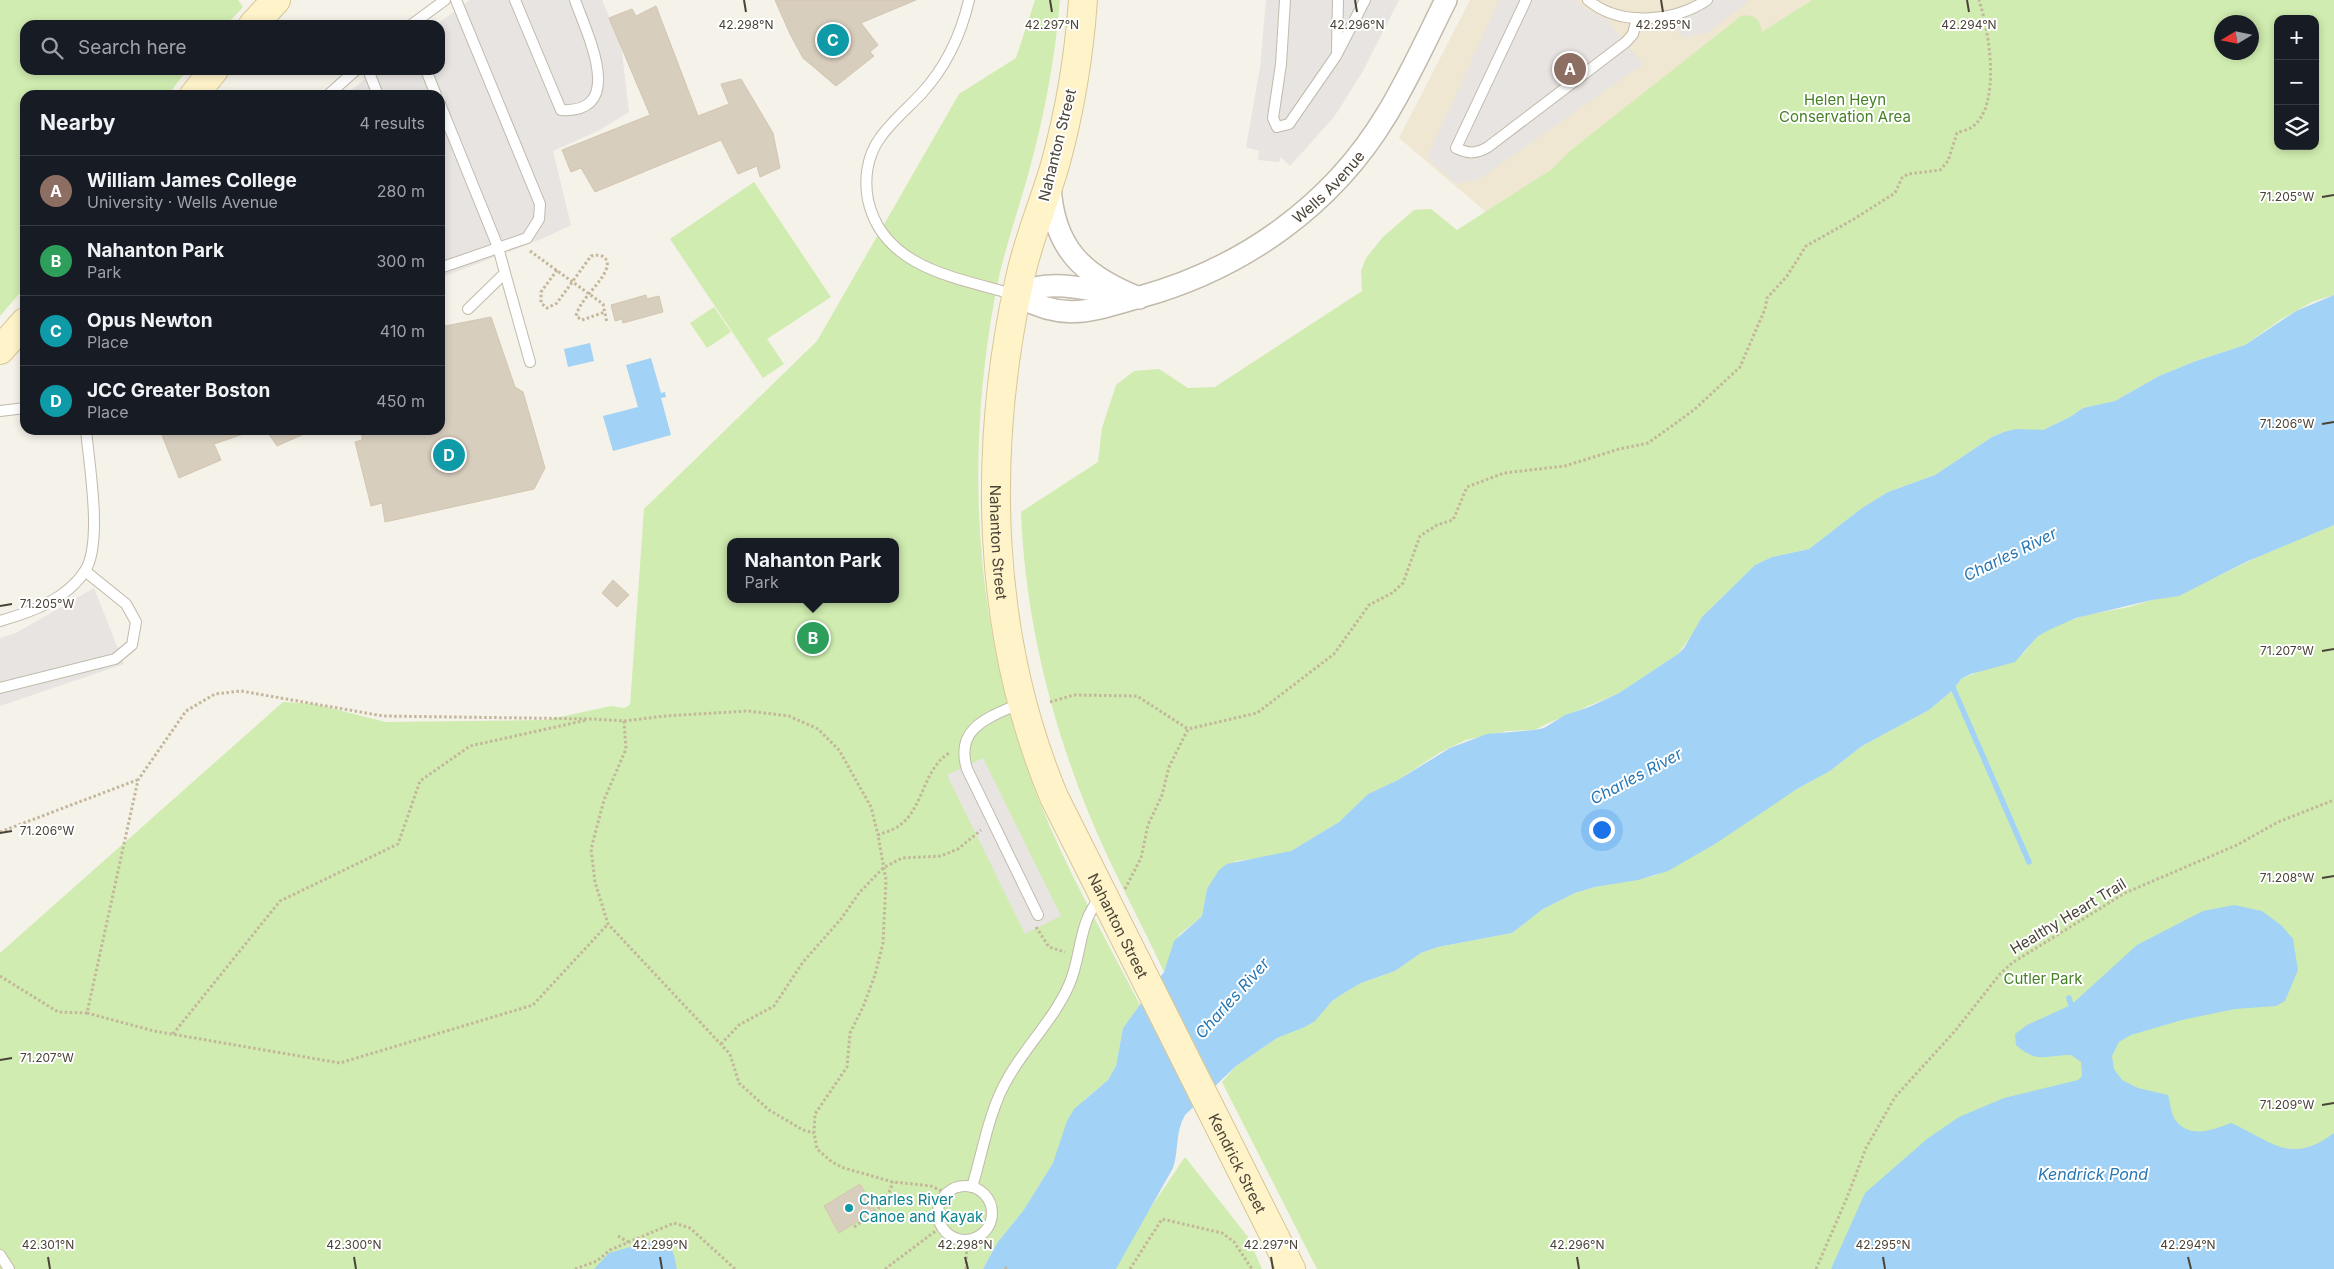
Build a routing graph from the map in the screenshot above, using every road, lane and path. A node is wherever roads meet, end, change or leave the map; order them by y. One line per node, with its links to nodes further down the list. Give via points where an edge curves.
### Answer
1 (276, 0): 17 (main road)
2 (445, 0): 18 (lane)
3 (456, 0): 30 (lane, via 540,204 539,219 527,238)
4 (515, 0): 5 (lane, via 561,110 574,111 591,101 599,86 597,64)
5 (575, 0)
6 (969, 0): 37 (lane, via 959,34 944,65 874,149 867,172 867,196 881,231 902,255 931,270)
7 (1083, 0): 29 (main road, Nahanton Street, via 1071,93)
8 (1285, 0): 19 (lane, via 1282,64 1273,118 1277,127 1289,124)
9 (1338, 0): 19 (lane)
10 (1365, 0): 19 (lane)
11 (1446, 0): 38 (street, Wells Avenue, via 1378,129 1319,199 1274,235 1231,262 1186,283)
12 (1526, 0): 16 (lane, via 1456,148 1465,152 1476,153 1488,147 1626,42 1633,34)
13 (1588, 0): 16 (lane, via 1614,14)
14 (1707, 0): 16 (lane, via 1678,14)
15 (1979, 0): 55 (path, via 1985,17 1991,69 1984,114 1972,128 1957,133 1948,161 1940,170 1908,174 1894,193 1806,246 1788,276 1767,298 1740,368 1717,390 1648,444 1619,449 1565,466 1504,473 1467,487 1452,520 1420,536 1403,583 1369,605 1334,654 1257,713)
16 (1637, 18)
17 (258, 20)
18 (418, 20)
19 (1336, 56)
20 (210, 75): 24 (main road)
21 (350, 75): 25 (lane)
22 (370, 75): 26 (lane)
23 (428, 75): 27 (lane)
24 (198, 90)
25 (334, 90)
26 (376, 90)
27 (434, 90)
28 (445, 116): 31 (lane)
29 (1050, 180): 37 (main road, Nahanton Street, via 1027,250); 38 (street, via 1054,214 1070,252 1096,277)
30 (518, 241): 31 (lane); 33 (path)
31 (498, 247): 32 (lane); 34 (lane)
32 (445, 266)
33 (556, 270): 35 (path); 35 (path, via 541,292 543,306 554,306)
34 (505, 273): 39 (lane); 44 (lane)
35 (572, 282): 36 (path); 36 (path, via 591,256 604,256 606,270)
36 (588, 294): 40 (path, via 603,304); 40 (path, via 576,316 588,320)
37 (1017, 295): 38 (street, Wells Avenue, via 1047,285); 52 (main road, Nahanton Street, via 1002,400 997,523 1002,610)
38 (1139, 298)
39 (468, 309)
40 (605, 312): 41 (path)
41 (607, 323)
42 (20, 328): 43 (main road)
43 (0, 350)
44 (530, 362)
45 (20, 409): 46 (lane)
46 (0, 411)
47 (86, 435): 48 (lane, via 94,527 91,555)
48 (85, 571): 49 (lane, via 65,592 38,609); 50 (lane, via 126,604 136,622 132,645 115,658)
49 (0, 622)
50 (0, 688)
51 (1050, 702): 55 (path, via 1074,695 1138,696)
52 (1021, 703): 56 (lane, via 978,726 967,736); 63 (main road, Nahanton Street, via 1050,788)
53 (593, 719): 54 (path); 57 (path, via 384,716 241,691 215,694 186,711); 69 (path, via 470,746 420,781 398,844 280,901)
54 (624, 721): 61 (path, via 748,711 789,716 818,729 839,750 871,807); 65 (path, via 626,749 604,800 591,849 595,882)
55 (1188, 729): 63 (path, via 1169,767 1162,795 1148,825 1141,858 1128,884)
56 (963, 748): 59 (lane, via 967,769); 61 (path, via 948,754 935,766 901,825)
57 (138, 780): 60 (path); 68 (path)
58 (2334, 800): 90 (path, Healthy Heart Trail, via 2278,822 2237,844 2125,893 2012,963 1896,1097 1866,1148)
59 (993, 822): 62 (path, via 958,849 941,856 902,858); 64 (lane)
60 (0, 832)
61 (878, 835): 62 (path)
62 (883, 868): 70 (path, via 803,962 774,1006 739,1024); 72 (path, via 886,909 883,943 875,975 850,1033 847,1067 815,1114)
63 (1106, 902): 66 (lane, via 1092,906); 71 (main road, Nahanton Street)
64 (1038, 915): 66 (path, via 1036,926 1049,947)
65 (608, 924): 69 (path, via 533,1005 340,1063); 70 (path)
66 (1078, 954): 74 (lane, via 1065,993 1003,1086)
67 (0, 976): 68 (path, via 58,1012)
68 (87, 1013): 69 (path)
69 (173, 1034)
70 (721, 1044): 72 (path, via 730,1054 739,1084 769,1110)
71 (1185, 1057): 89 (main road, Kendrick Street)
72 (814, 1133): 73 (path, via 817,1149 832,1162)
73 (893, 1182): 75 (path, via 931,1186); 77 (path, via 880,1209)
74 (972, 1187): 75 (lane, via 963,1186); 79 (lane, via 987,1196 993,1212 983,1235)
75 (946, 1193): 76 (lane, via 938,1209)
76 (941, 1226): 79 (lane, via 952,1237); 85 (path)
77 (854, 1227)
78 (618, 1236): 80 (path)
79 (967, 1241): 86 (path)
80 (628, 1242): 83 (path, via 610,1250 597,1261); 84 (path, via 674,1223 690,1228)
81 (0, 1255): 82 (lane)
82 (7, 1268)
83 (575, 1269)
84 (735, 1269)
85 (885, 1269)
86 (966, 1269)
87 (1130, 1269): 88 (path, via 1162,1218 1222,1233 1234,1242)
88 (1252, 1269)
89 (1291, 1269)
90 (1816, 1269)

